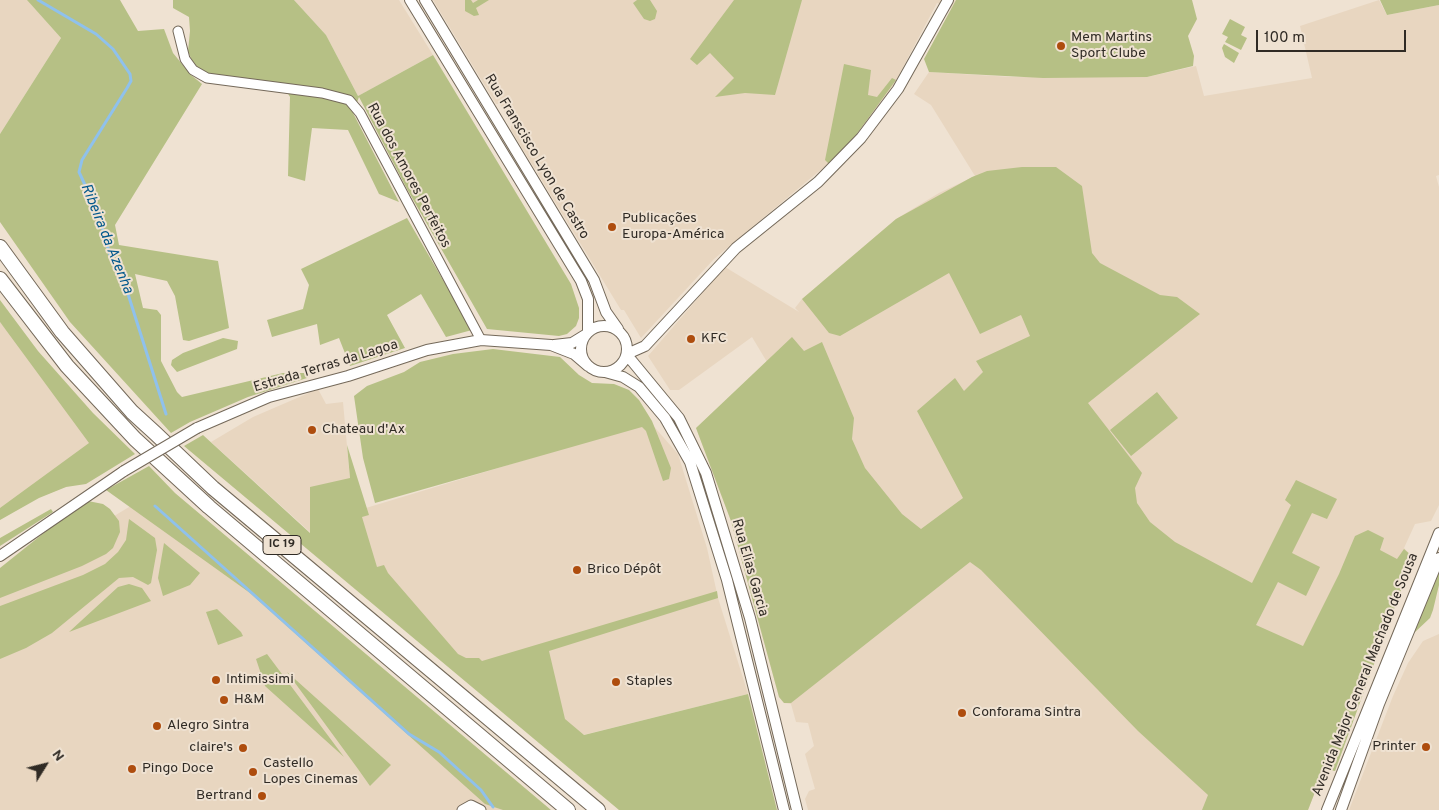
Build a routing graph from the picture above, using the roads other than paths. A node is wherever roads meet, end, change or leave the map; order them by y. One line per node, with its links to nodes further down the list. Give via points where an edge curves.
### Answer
1 (410, 0): 8 (street, Rua Franscisco Lyon de Castro, via 581,282 588,299)
2 (425, 0): 7 (street, Rua Franscisco Lyon de Castro, via 594,280 606,312)
3 (948, 0): 11 (street, via 898,89 861,138 818,182 736,248)
4 (178, 31): 10 (street, Rua dos Amores Perfeitos, via 185,59 193,70 206,78 322,93 349,100 360,113)
5 (0, 247): 23 (highway, IC 19, via 62,332 154,433 214,488)
6 (0, 278): 22 (highway, IC 19, via 67,366 135,439 209,507)
7 (618, 329): 8 (street, via 600,326); 9 (street)
8 (587, 333): 12 (street, Estrada Terras da Lagoa, via 572,343); 14 (street, via 581,348)
9 (626, 339): 11 (street, via 636,344); 13 (street)
10 (481, 340): 12 (street, Estrada Terras da Lagoa); 18 (street, Estrada Terras da Lagoa, bridge, via 427,350 269,397 196,428 124,471)
11 (647, 344): 13 (street); 16 (street, via 641,366)
12 (551, 345): 14 (street, Estrada Terras da Lagoa, via 574,354)
13 (627, 354): 15 (street, via 621,366); 16 (street, Rua Elias Garcia)
14 (588, 366): 15 (street)
15 (605, 372): 24 (street, Rua Elias Garcia, via 622,376 639,387 665,418 690,462 727,580)
16 (647, 379): 25 (street, Rua Elias Garcia, via 679,418 706,472 750,618)
17 (1439, 532): 26 (street, Avenida Major General Machado de Sousa)
18 (0, 556)
19 (1439, 558): 27 (street, Avenida Major General Machado de Sousa, via 1379,704)
20 (462, 810): 21 (street, via 471,805)
21 (481, 810)
22 (568, 810)
23 (598, 810)
24 (784, 810)
25 (797, 810)
26 (1328, 810)
27 (1341, 810)

